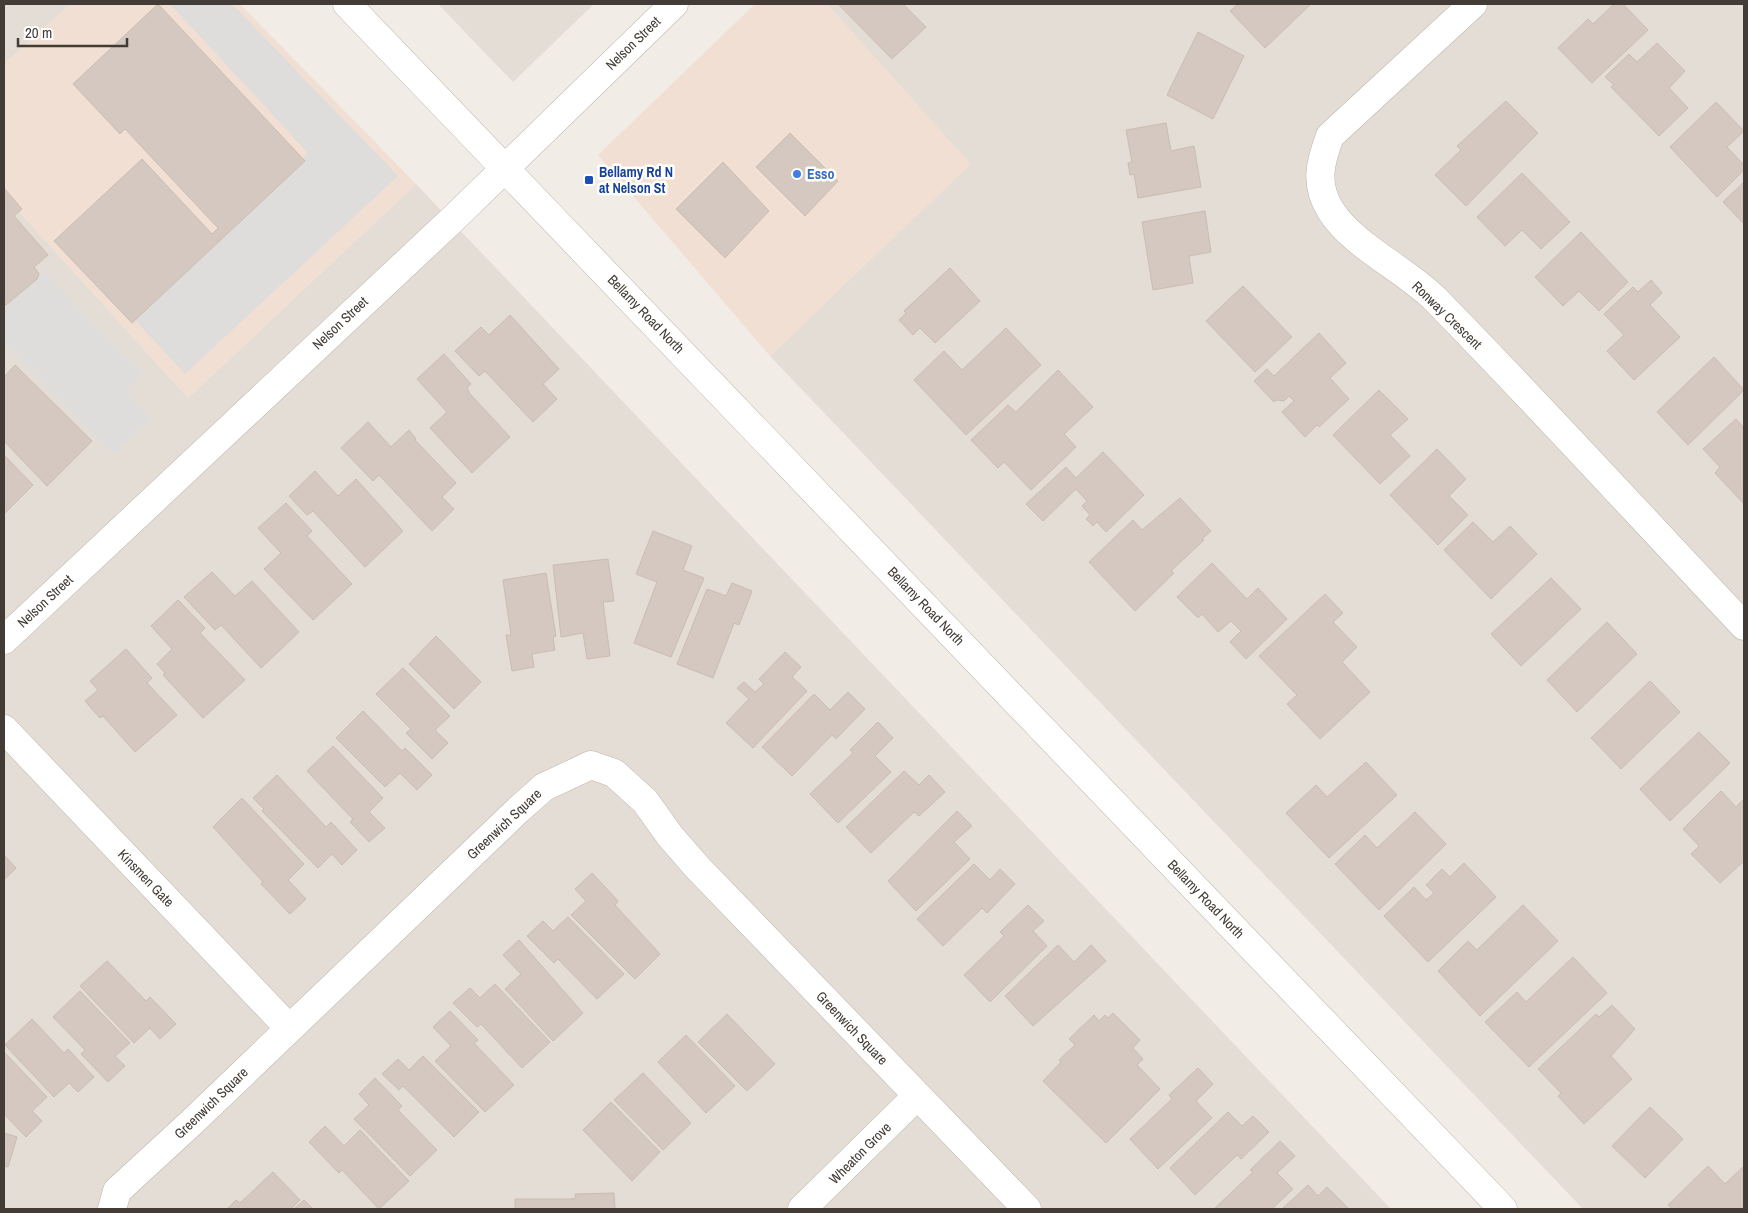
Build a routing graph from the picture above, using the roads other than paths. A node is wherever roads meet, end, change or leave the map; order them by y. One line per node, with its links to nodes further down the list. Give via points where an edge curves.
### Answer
1 (347, 4): 4 (street, Bellamy Road North)
2 (674, 4): 4 (street, Nelson Street)
3 (1473, 4): 5 (street, Ronway Crescent, via 1330,136 1320,164 1322,192 1331,212 1356,237 1433,297)
4 (505, 166): 6 (street, Nelson Street); 13 (street, Bellamy Road North)
5 (1744, 626)
6 (4, 640)
7 (4, 728): 8 (street, Kinsmen Gate)
8 (289, 1028): 9 (street, Greenwich Square, via 524,804 544,787 591,765 614,772 645,801 698,867); 10 (street, Greenwich Square, via 117,1191)
9 (917, 1096): 11 (street, Wheaton Grove); 12 (street, Greenwich Square)
10 (112, 1209)
11 (802, 1209)
12 (1027, 1209)
13 (1503, 1209)

